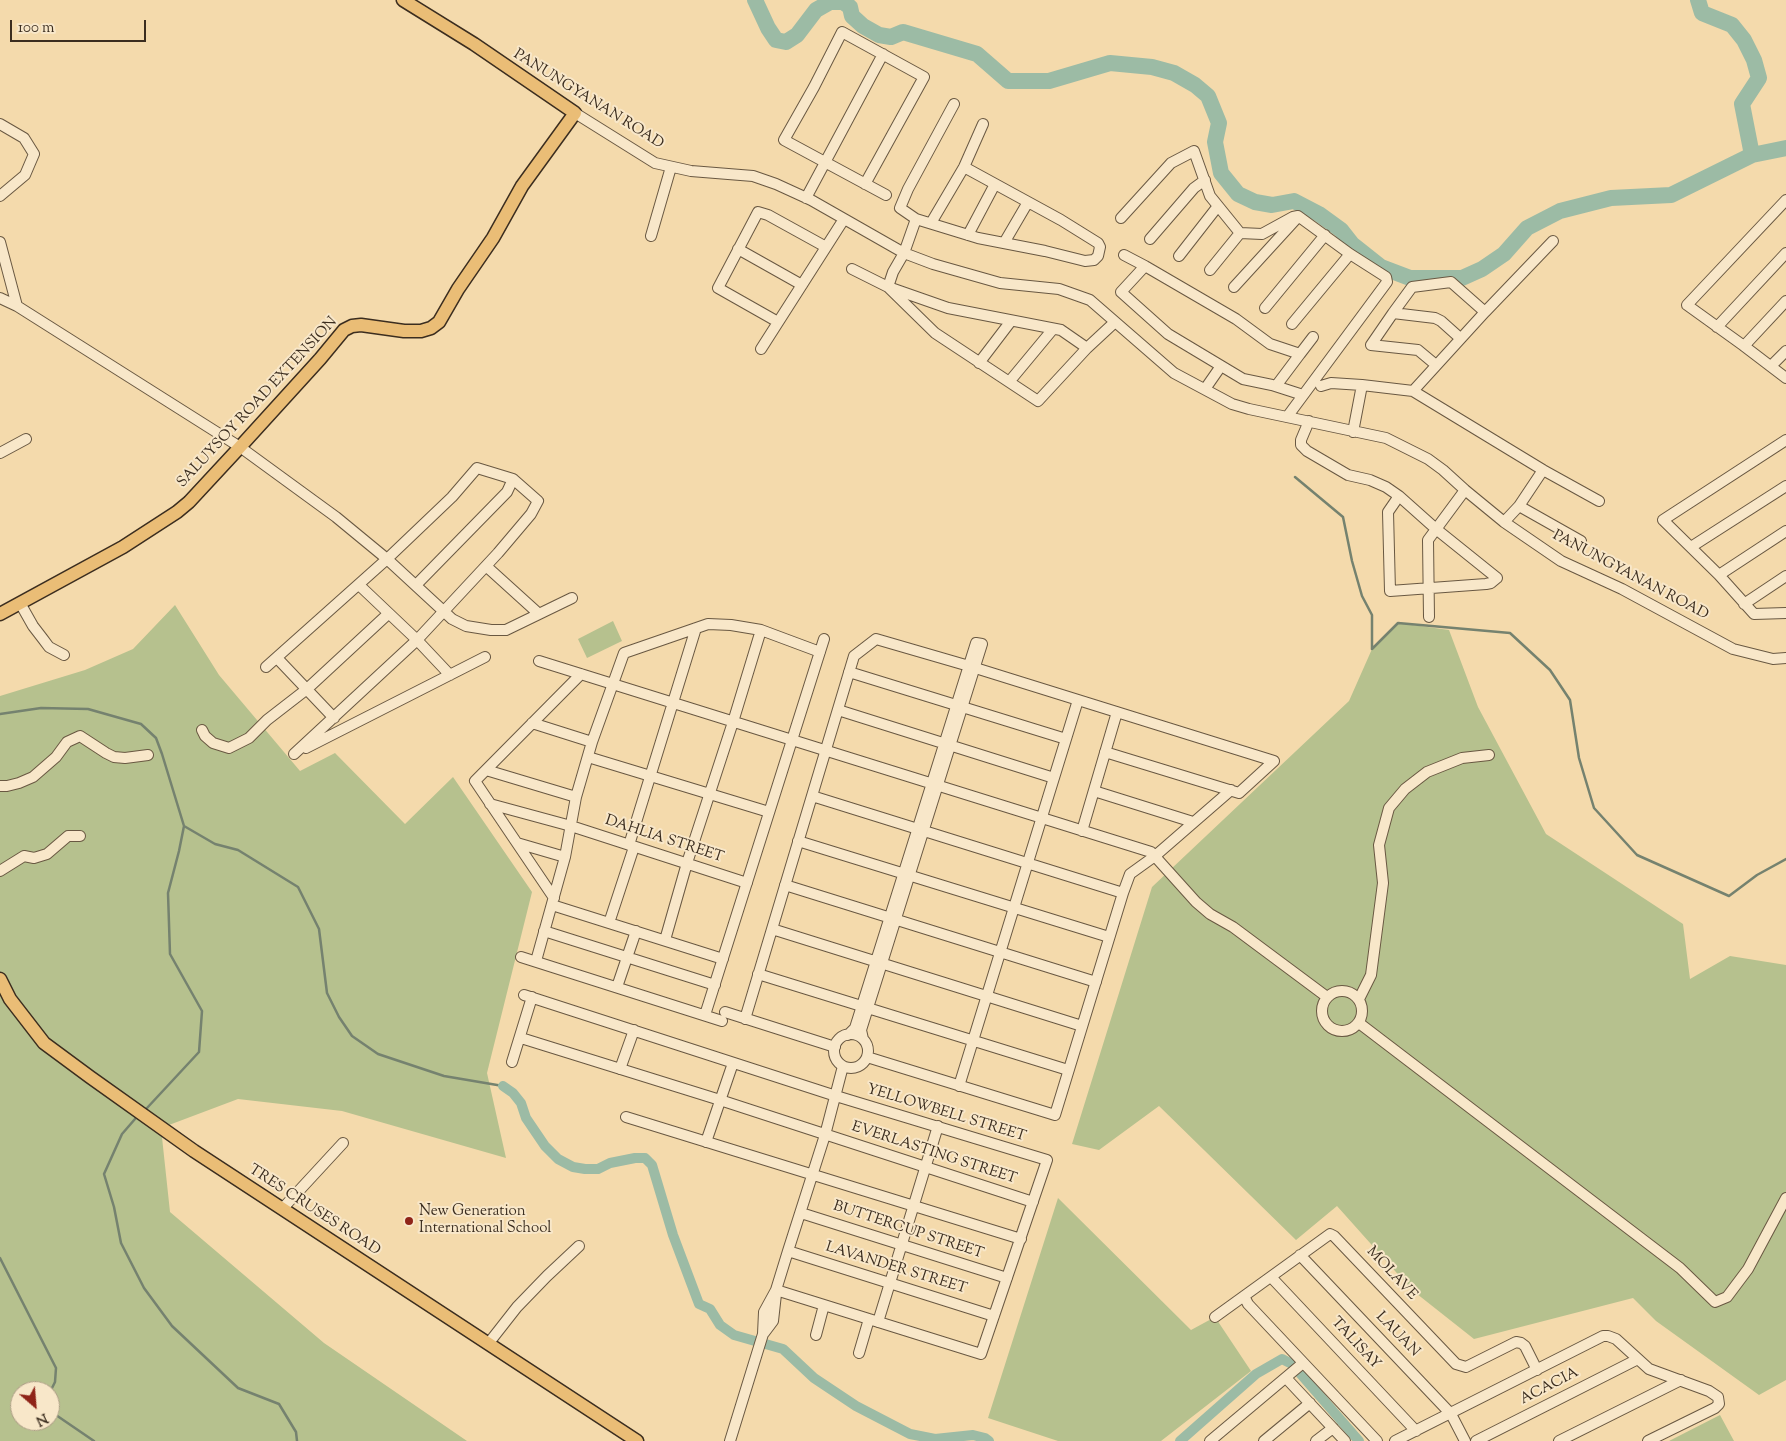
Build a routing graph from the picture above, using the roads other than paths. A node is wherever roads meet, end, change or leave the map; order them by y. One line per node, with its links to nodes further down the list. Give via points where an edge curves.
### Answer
1 (403, 0): 4 (main road, PANUNGYANAN ROAD)
2 (883, 54): 7 (street); 7 (street, via 842,32 784,140); 11 (street, via 924,77)
3 (954, 104): 22 (street, via 900,208)
4 (575, 113): 8 (street, PANUNGYANAN ROAD, via 655,163); 81 (main road, SALUYSOY ROAD EXTENSION, via 519,191 439,322 421,331 362,325 344,330)
5 (0, 124): 14 (street, via 24,138 34,154 25,175)
6 (983, 124): 9 (street)
7 (825, 162): 11 (street); 15 (street)
8 (670, 167): 15 (street, PANUNGYANAN ROAD, via 753,176); 27 (street)
9 (964, 167): 12 (street); 23 (street)
10 (1205, 180): 18 (street, via 1210,196); 20 (street, via 1194,151 1171,163); 28 (street, via 1194,188)
11 (865, 184): 13 (street)
12 (994, 184): 17 (street); 25 (street)
13 (886, 195)
14 (0, 196)
15 (806, 198): 21 (street, PANUNGYANAN ROAD)
16 (1786, 200): 55 (street, via 1687,305)
17 (1028, 202): 31 (street); 31 (street, via 1098,243 1098,256 1085,261)
18 (1218, 206): 24 (street); 38 (street)
19 (1298, 216): 24 (street, via 1262,234); 26 (street); 43 (street)
20 (1121, 218)
21 (844, 219): 32 (street); 34 (street, PANUNGYANAN ROAD)
22 (916, 219): 23 (street); 34 (street)
23 (931, 223): 25 (street)
24 (1240, 233): 41 (street)
25 (968, 235): 31 (street)
26 (1326, 235): 36 (street); 48 (street)
27 (651, 236)
28 (1150, 239)
29 (1553, 241): 50 (street)
30 (0, 242): 47 (street)
31 (1004, 243)
32 (826, 248): 33 (street, via 758,212); 42 (street)
33 (738, 249): 42 (street); 52 (street, via 718,288)
34 (904, 253): 44 (street); 53 (street, PANUNGYANAN ROAD, via 1000,284 1059,289 1090,300)
35 (1786, 253): 55 (street)
36 (1350, 254): 54 (street); 75 (street, via 1386,277 1387,282)
37 (1124, 255): 39 (street)
38 (1179, 256)
39 (1144, 266): 63 (street, via 1236,319 1270,344); 66 (street, via 1121,292 1168,334)
40 (852, 269): 44 (street)
41 (1210, 270)
42 (802, 285): 52 (street)
43 (1234, 287)
44 (888, 288): 51 (street, via 948,308); 64 (street, via 935,333)
45 (0, 298): 47 (street)
46 (1786, 301): 59 (street)
47 (17, 306): 81 (street)
48 (1265, 308)
49 (1393, 312): 50 (street, via 1412,287 1451,282); 58 (street, via 1435,318); 65 (street, via 1371,345 1418,350)
50 (1485, 312): 58 (street)
51 (1011, 321): 56 (street); 64 (street)
52 (778, 322): 61 (street)
53 (1115, 322): 60 (street); 73 (street, PANUNGYANAN ROAD, via 1174,373)
54 (1292, 324)
55 (1717, 327): 59 (street)
56 (1053, 329): 60 (street, via 1060,330); 69 (street)
57 (1313, 337): 63 (street)
58 (1460, 338): 65 (street)
59 (1744, 346): 67 (street)
60 (1086, 348): 69 (street, via 1038,401)
61 (761, 349)
62 (1786, 351): 67 (street)
63 (1300, 354): 71 (street)
64 (979, 362): 69 (street)
65 (1436, 365): 74 (street)
66 (1220, 366): 71 (street, via 1243,378); 73 (street)
67 (1771, 366): 68 (street)
68 (1786, 378)
69 (1009, 382)
70 (1362, 385): 72 (street, via 1331,383); 74 (street); 78 (street)
71 (1276, 386): 75 (street)
72 (1321, 386)
73 (1205, 389): 76 (street, PANUNGYANAN ROAD, via 1232,404)
74 (1413, 391): 83 (street)
75 (1303, 395): 76 (street)
76 (1288, 417): 77 (street, PANUNGYANAN ROAD)
77 (1309, 421): 78 (street, PANUNGYANAN ROAD); 87 (street, via 1301,440 1307,451 1348,475 1370,480)
78 (1353, 432): 86 (street, PANUNGYANAN ROAD, via 1386,438 1412,450 1443,470)
79 (26, 439): 82 (street)
80 (1786, 440): 94 (street, via 1662,520)
81 (240, 447): 95 (street); 103 (main road, SALUYSOY ROAD EXTENSION, via 177,512 122,547)
82 (0, 453)
83 (1543, 470): 88 (street); 89 (street)
84 (513, 479): 95 (street, via 477,468 452,497); 96 (street, via 538,501 531,514); 100 (street, via 507,492)
85 (1786, 486): 94 (street)
86 (1465, 490): 90 (street, PANUNGYANAN ROAD); 91 (street)
87 (1399, 496): 91 (street); 101 (street, via 1388,512 1390,591)
88 (1599, 501)
89 (1519, 506): 90 (street); 93 (street)
90 (1504, 522): 119 (street, PANUNGYANAN ROAD, via 1561,561 1622,589 1733,649 1773,659)
91 (1436, 529): 101 (street, via 1428,540); 101 (street, via 1496,578 1486,584)
92 (1786, 531): 97 (street)
93 (1581, 541)
94 (1691, 548): 97 (street)
95 (387, 559): 99 (street); 100 (street)
96 (486, 566): 105 (street); 109 (street)
97 (1719, 575): 104 (street)
98 (1786, 576): 104 (street)
99 (360, 585): 108 (street); 118 (street)
100 (416, 585): 105 (street)
101 (1428, 589): 110 (street)
102 (572, 598): 109 (street)
103 (20, 603): 107 (main road, SALUYSOY ROAD EXTENSION); 116 (street, via 43,639)
104 (1744, 604): 106 (street, via 1754,614)
105 (444, 611): 109 (street, via 466,626 491,630 506,630); 114 (street)
106 (1786, 613)
107 (0, 614)
108 (388, 614): 114 (street); 127 (street)
109 (539, 614)
110 (1429, 617)
111 (696, 628): 112 (street, via 708,624); 126 (street, via 624,653); 129 (street)
112 (761, 630): 115 (street); 134 (street)
113 (824, 639): 115 (street)
114 (417, 640): 125 (street); 133 (street)
115 (820, 652): 138 (street)
116 (64, 655)
117 (485, 657): 125 (street)
118 (277, 658): 121 (street); 127 (street)
119 (1786, 658)
120 (539, 661): 124 (street)
121 (266, 667)
122 (972, 667): 123 (street, via 876,639 854,656); 128 (street); 130 (street)
123 (850, 672): 130 (street); 131 (street)
124 (581, 674): 126 (street); 135 (street)
125 (450, 675): 133 (street, via 294,754)
126 (612, 684): 129 (street); 139 (street)
127 (307, 689): 133 (street); 136 (street, via 249,738 229,748 213,743)
128 (1078, 700): 132 (street); 137 (street)
129 (674, 703): 134 (street); 147 (street)
130 (960, 706): 137 (street); 140 (street)
131 (838, 710): 140 (street); 141 (street)
132 (1117, 712): 142 (street); 151 (street, via 1274,761 1239,793)
133 (334, 718)
134 (733, 722): 138 (street); 153 (street)
135 (532, 723): 139 (street); 146 (street)
136 (202, 730)
137 (1066, 739): 148 (street)
138 (792, 740): 141 (street); 157 (street)
139 (592, 742): 145 (street)
140 (947, 745): 148 (street); 149 (street)
141 (826, 751): 149 (street); 155 (street)
142 (1105, 752): 151 (street); 152 (street)
143 (148, 755): 150 (street, via 114,757 80,736 67,742 56,757 33,777)
144 (1490, 755): 198 (street, via 1462,758 1427,772 1405,789 1389,808 1379,845 1383,883 1371,975)
145 (588, 757): 147 (street); 154 (street)
146 (486, 770): 154 (street); 156 (street, via 475,781)
147 (651, 776): 153 (street); 166 (street)
148 (1054, 778): 158 (street)
149 (935, 785): 158 (street); 161 (street)
150 (0, 786)
151 (1231, 790): 159 (street)
152 (1094, 791): 159 (street); 162 (street)
153 (710, 794): 157 (street); 169 (street)
154 (576, 796): 160 (street)
155 (812, 796): 161 (street); 164 (street)
156 (490, 804): 160 (street, DAHLIA STREET); 165 (street)
157 (769, 812): 173 (street)
158 (1042, 818): 162 (street); 170 (street)
159 (1193, 822): 167 (street)
160 (571, 826): 166 (street, DAHLIA STREET); 168 (street)
161 (920, 830): 170 (street); 172 (street)
162 (1082, 831): 167 (street)
163 (80, 836): 171 (street, via 68,836 47,854 34,858 24,856)
164 (798, 841): 172 (street); 174 (street)
165 (517, 843): 168 (street); 176 (street)
166 (631, 846): 169 (street, DAHLIA STREET); 179 (street)
167 (1155, 856): 175 (street, via 1130,874); 197 (street, via 1210,914 1233,927)
168 (565, 857): 176 (street)
169 (687, 863): 173 (street, DAHLIA STREET); 184 (street)
170 (1028, 864): 175 (street); 177 (street)
171 (0, 871)
172 (907, 874): 177 (street); 178 (street)
173 (747, 882): 188 (street)
174 (785, 885): 178 (street); 180 (street)
175 (1123, 893): 183 (street)
176 (553, 901): 179 (street); 181 (street)
177 (1014, 908): 183 (street); 185 (street)
178 (893, 918): 185 (street); 190 (street)
179 (609, 923): 182 (street)
180 (772, 929): 190 (street); 191 (street)
181 (544, 931): 187 (street); 189 (street)
182 (636, 931): 184 (street); 187 (street)
183 (1109, 938): 193 (street)
184 (665, 940): 188 (street)
185 (1000, 952): 193 (street); 196 (street)
186 (521, 956): 189 (street)
187 (627, 958): 194 (street); 195 (street)
188 (723, 959): 194 (street)
189 (536, 961): 195 (street)
190 (879, 962): 196 (street); 199 (street)
191 (758, 974): 199 (street); 201 (street)
192 (0, 979): 229 (main road, TRES CRUSES ROAD, via 10,999 44,1043 194,1151)
193 (1096, 982): 203 (street)
194 (715, 985): 200 (street)
195 (617, 987): 200 (street)
196 (987, 996): 203 (street); 208 (street)
197 (1328, 997): 198 (street, via 1346,991); 202 (street, via 1322,1012 1330,1026 1345,1031)
198 (1359, 999): 202 (street, via 1362,1013)
199 (865, 1007): 205 (street); 207 (street, via 861,1030); 208 (street)
200 (705, 1016): 201 (street)
201 (744, 1019): 209 (street)
202 (1359, 1022): 226 (street, via 1680,1268 1715,1302 1727,1298 1748,1269)
203 (1082, 1026): 215 (street)
204 (634, 1030): 206 (street, YELLOWBELL STREET, via 528,996); 212 (street, YELLOWBELL STREET); 214 (street)
205 (848, 1035): 207 (street); 209 (street)
206 (521, 1038): 211 (street); 214 (street, EVERLASTING STREET)
207 (863, 1040): 210 (street)
208 (973, 1040): 215 (street); 216 (street)
209 (834, 1047): 213 (street, via 836,1060)
210 (867, 1057): 213 (street, via 859,1066); 216 (street)
211 (512, 1062)
212 (733, 1063): 217 (street, YELLOWBELL STREET); 218 (street)
213 (847, 1067): 217 (street)
214 (620, 1069): 218 (street, EVERLASTING STREET)
215 (1068, 1070): 216 (street, via 1055,1115)
216 (959, 1086)
217 (836, 1096): 220 (street, YELLOWBELL STREET); 221 (street)
218 (720, 1100): 221 (street, EVERLASTING STREET); 222 (street)
219 (626, 1117): 222 (street)
220 (938, 1126): 224 (street); 227 (street, YELLOWBELL STREET, via 1048,1160)
221 (825, 1136): 224 (street, EVERLASTING STREET); 225 (street)
222 (706, 1142): 225 (street)
223 (342, 1143): 229 (street)
224 (926, 1167): 227 (street, EVERLASTING STREET); 228 (street)
225 (813, 1175): 228 (street); 230 (street)
226 (1786, 1198)
227 (1033, 1202): 231 (street)
228 (914, 1206): 231 (street); 232 (street)
229 (283, 1208): 246 (main road, TRES CRUSES ROAD)
230 (800, 1213): 232 (street, BUTTERCUP STREET); 234 (street)
231 (1020, 1239): 237 (street)
232 (902, 1244): 237 (street, BUTTERCUP STREET); 238 (street)
233 (578, 1246): 246 (street, via 517,1308)
234 (788, 1251): 238 (street, LAVANDER STREET); 239 (street)
235 (1300, 1255): 236 (street, MOLAVE); 250 (street, MOLAVE, via 1330,1234 1456,1364 1466,1367 1516,1342 1525,1346); 254 (street, LAUAN)
236 (1271, 1277): 240 (street, MOLAVE); 256 (street, TALISAY)
237 (1007, 1278): 242 (street)
238 (890, 1284): 242 (street, LAVANDER STREET); 244 (street)
239 (776, 1290): 241 (street); 258 (street, via 764,1312 763,1334)
240 (1244, 1296): 243 (street, MOLAVE); 249 (street)
241 (824, 1305): 244 (street); 245 (street)
242 (994, 1316): 244 (street, via 981,1354)
243 (1215, 1317)
244 (874, 1321): 247 (street)
245 (816, 1335)
246 (488, 1344): 257 (main road, TRES CRUSES ROAD)
247 (858, 1353)
248 (1638, 1359): 250 (street, via 1616,1339 1603,1336); 252 (street, via 1649,1369); 266 (street, ACACIA)
249 (1301, 1365): 251 (street); 263 (street)
250 (1537, 1370): 254 (street)
251 (1288, 1376): 253 (street); 259 (street)
252 (1681, 1380): 267 (street); 268 (street, via 1709,1391 1718,1397 1720,1404)
253 (1310, 1403): 255 (street); 260 (street)
254 (1451, 1414): 256 (street); 265 (street, LAUAN)
255 (1333, 1428): 261 (street); 262 (street)
256 (1416, 1431): 264 (street)
257 (637, 1441)
258 (730, 1441)
259 (1210, 1441)
260 (1264, 1441)
261 (1316, 1441)
262 (1345, 1441)
263 (1376, 1441)
264 (1396, 1441)
265 (1466, 1441)
266 (1476, 1441)
267 (1559, 1441)
268 (1648, 1441)

